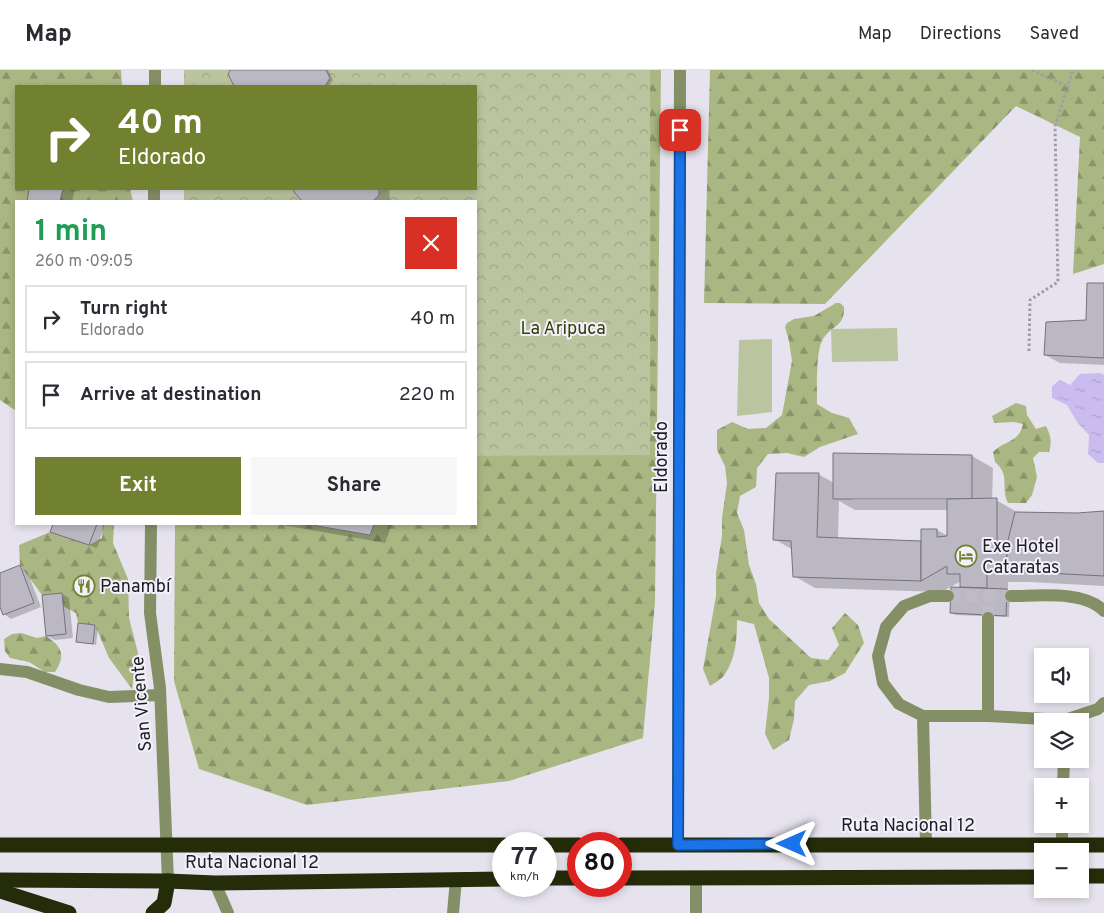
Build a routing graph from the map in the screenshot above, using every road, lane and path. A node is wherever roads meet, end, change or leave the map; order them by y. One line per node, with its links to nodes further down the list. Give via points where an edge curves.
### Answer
1 (155, 70): 5 (street)
2 (680, 70): 27 (street, Eldorado)
3 (1032, 70): 6 (path)
4 (1074, 70): 6 (path)
5 (155, 85)
6 (1068, 86): 7 (path, via 1055,126 1058,282 1030,300)
7 (1029, 351)
8 (151, 525): 14 (street, San Vicente, via 150,613)
9 (948, 596): 17 (street, via 930,596 904,606 886,627 878,656 883,683 900,704)
10 (1011, 596): 11 (street, via 1074,596 1100,606)
11 (1104, 611)
12 (988, 618): 18 (street)
13 (0, 669): 14 (street, via 27,672 109,697)
14 (160, 695): 24 (street, San Vicente)
15 (1104, 703): 16 (street)
16 (1087, 713)
17 (922, 716): 18 (street); 20 (street)
18 (988, 716): 19 (street)
19 (1034, 719)
20 (926, 844): 27 (highway, Ruta Nacional 12); 28 (highway, Ruta Nacional 12)
21 (1089, 844): 22 (highway, Ruta Nacional 12)
22 (1104, 844)
23 (0, 845): 24 (highway, Ruta Nacional 12)
24 (166, 845): 25 (highway, Ruta Nacional 12); 37 (street, San Vicente)
25 (492, 845)
26 (632, 845): 27 (highway, Ruta Nacional 12)
27 (678, 845)
28 (1034, 845)
29 (1034, 876): 32 (highway)
30 (1089, 876): 31 (highway)
31 (1104, 876)
32 (696, 877): 33 (highway); 44 (street)
33 (632, 878)
34 (456, 879): 35 (highway, Ruta Nacional 12); 38 (highway, Ruta Nacional 12); 43 (street)
35 (492, 879)
36 (0, 880): 37 (highway, Ruta Nacional 12)
37 (168, 881): 38 (highway, Ruta Nacional 12); 40 (highway)
38 (215, 883): 42 (street)
39 (0, 891): 41 (highway)
40 (161, 910)
41 (69, 913)
42 (228, 913)
43 (453, 913)
44 (696, 913)

